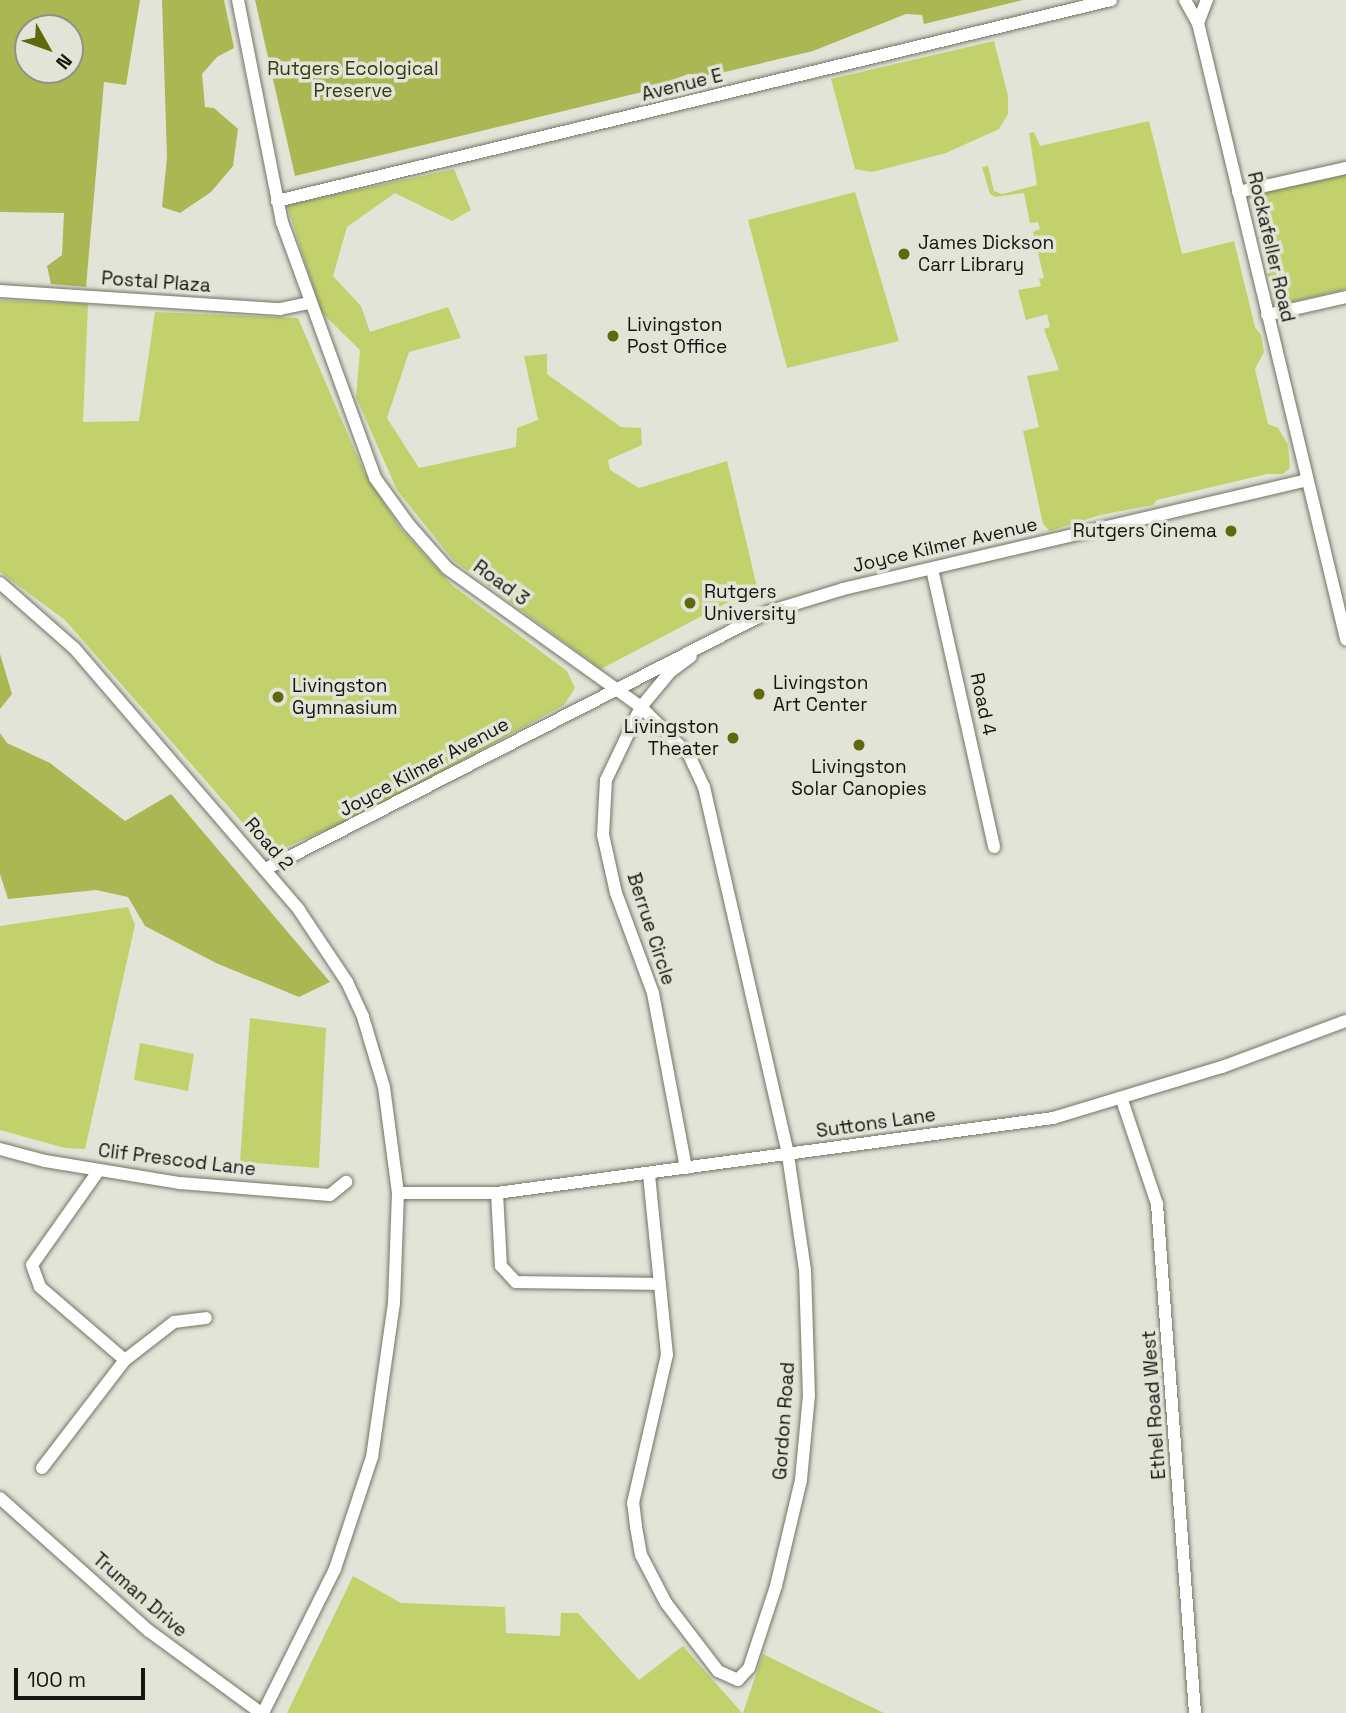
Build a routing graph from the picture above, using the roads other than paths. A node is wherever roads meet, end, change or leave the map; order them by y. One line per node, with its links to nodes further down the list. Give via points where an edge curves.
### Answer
1 (238, 0): 9 (street, Road 3)
2 (1111, 0): 5 (street, Avenue E)
3 (1185, 0): 6 (street, Rockafeller Road)
4 (1207, 0): 6 (street)
5 (1099, 1): 9 (street, Avenue E)
6 (1198, 23): 8 (street, Rockafeller Road)
7 (1346, 168): 8 (street)
8 (1238, 192): 13 (street, Rockafeller Road)
9 (277, 201): 12 (street, Road 3)
10 (0, 291): 12 (street, Postal Plaza, via 280,309)
11 (1346, 297): 13 (street)
12 (309, 303): 19 (street, Road 3, via 367,462 409,525 447,568)
13 (1267, 315): 14 (street, Rockafeller Road)
14 (1306, 480): 15 (street, Joyce Kilmer Avenue); 17 (street)
15 (932, 569): 18 (street, Joyce Kilmer Avenue, via 793,603); 21 (street, Road 4)
16 (0, 583): 22 (street, Road 2, via 74,648)
17 (1346, 639)
18 (711, 640): 19 (street, Joyce Kilmer Avenue); 20 (street, Joyce Kilmer Avenue, via 670,672)
19 (613, 688): 20 (street, Road 3); 22 (street, Joyce Kilmer Avenue)
20 (640, 707): 26 (street, Road 3, via 688,755 704,787); 27 (street, Berrue Circle, via 606,780 603,835 616,893 653,993)
21 (994, 847)
22 (266, 869): 31 (street, Road 2, via 326,947 363,1017 384,1087)
23 (1346, 1021): 24 (street, Suttons Lane)
24 (1122, 1100): 26 (street, Suttons Lane, via 1054,1118); 39 (street, Ethel Road West, via 1157,1204)
25 (0, 1149): 28 (street, Clif Prescod Lane)
26 (788, 1155): 27 (street, Suttons Lane); 33 (street, Gordon Road, via 805,1270 808,1395 802,1468 776,1586 748,1668 738,1680 719,1671 666,1603 641,1555 634,1503 667,1354)
27 (686, 1168): 29 (street, Suttons Lane)
28 (99, 1170): 30 (street, Clif Prescod Lane, via 180,1183 330,1195); 35 (street, via 32,1265 40,1287)
29 (649, 1175): 32 (street, Suttons Lane); 33 (street)
30 (346, 1182)
31 (398, 1193): 32 (street, Suttons Lane); 38 (street, Road 2, via 394,1303 372,1457 335,1569)
32 (497, 1193): 33 (street, via 501,1266 516,1282)
33 (660, 1284)
34 (206, 1318): 35 (street, via 174,1322)
35 (125, 1360): 36 (street)
36 (42, 1468)
37 (0, 1498): 38 (street, Truman Drive, via 149,1631)
38 (262, 1713)
39 (1195, 1713)

